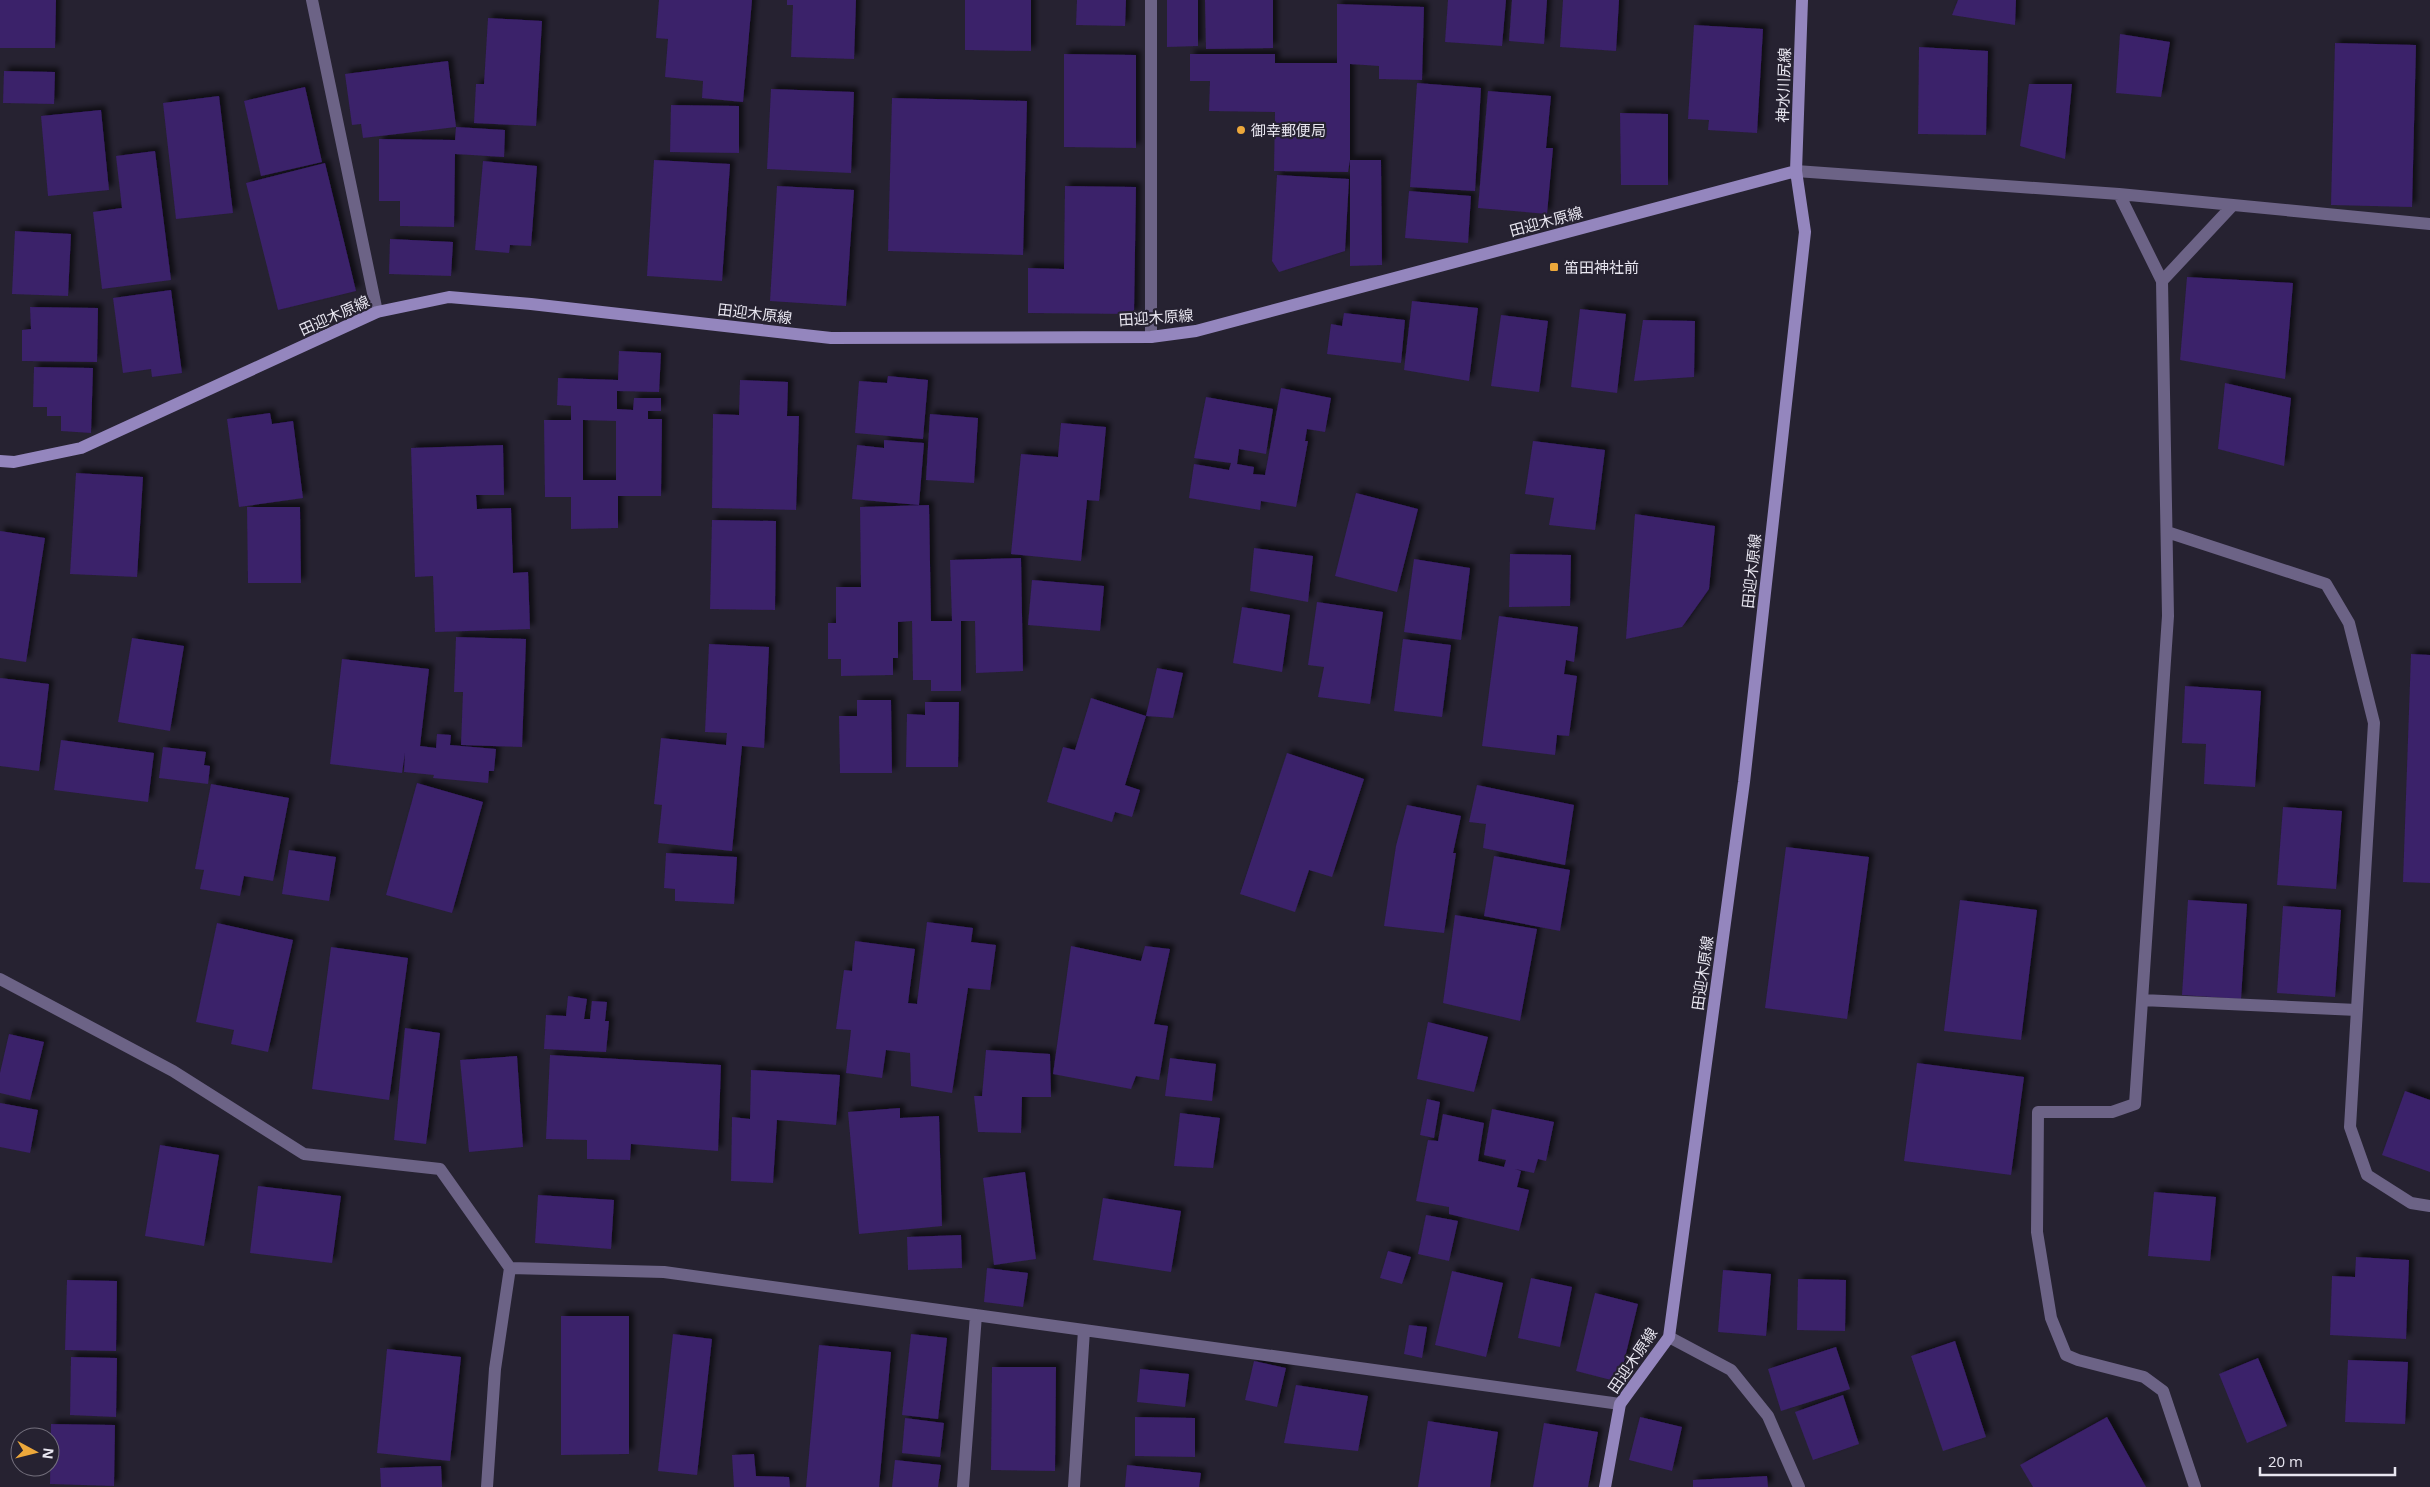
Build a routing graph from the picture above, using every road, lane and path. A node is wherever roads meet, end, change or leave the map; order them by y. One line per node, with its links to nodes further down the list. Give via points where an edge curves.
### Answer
1 (312, 0): 9 (street)
2 (1150, 0): 10 (street)
3 (1802, 0): 4 (main road, 神水川尻線)
4 (1796, 171): 5 (street); 10 (main road, 田迎木原線, via 1196,331); 20 (main road, 田迎木原線, via 1804,242 1744,782)
5 (2119, 194): 6 (street); 8 (street)
6 (2233, 205): 7 (street); 8 (street)
7 (2430, 224)
8 (2162, 281): 12 (street)
9 (377, 312): 10 (main road, 田迎木原線, via 449,297 831,338); 11 (main road, 田迎木原線, via 81,448 14,462)
10 (1152, 337)
11 (0, 461)
12 (2167, 532): 14 (street, via 2168,616); 15 (street, via 2326,584 2349,623 2374,723)
13 (0, 980): 17 (street, via 172,1071 304,1154 440,1169)
14 (2142, 1000): 15 (street); 27 (street, via 2136,1104 2112,1112 2038,1112 2037,1232 2051,1318 2066,1355 2144,1377 2163,1391)
15 (2357, 1010): 16 (street, via 2350,1127 2364,1167 2367,1175 2411,1203)
16 (2430, 1206)
17 (510, 1268): 18 (street, via 664,1272); 22 (street, via 495,1369)
18 (976, 1315): 19 (street); 23 (street)
19 (1084, 1330): 21 (street); 24 (street)
20 (1669, 1337): 21 (main road, 田迎木原線); 26 (street, via 1731,1370 1768,1416)
21 (1620, 1404): 25 (main road, 田迎木原線)
22 (487, 1487)
23 (963, 1487)
24 (1074, 1487)
25 (1605, 1487)
26 (1799, 1487)
27 (2195, 1487)

